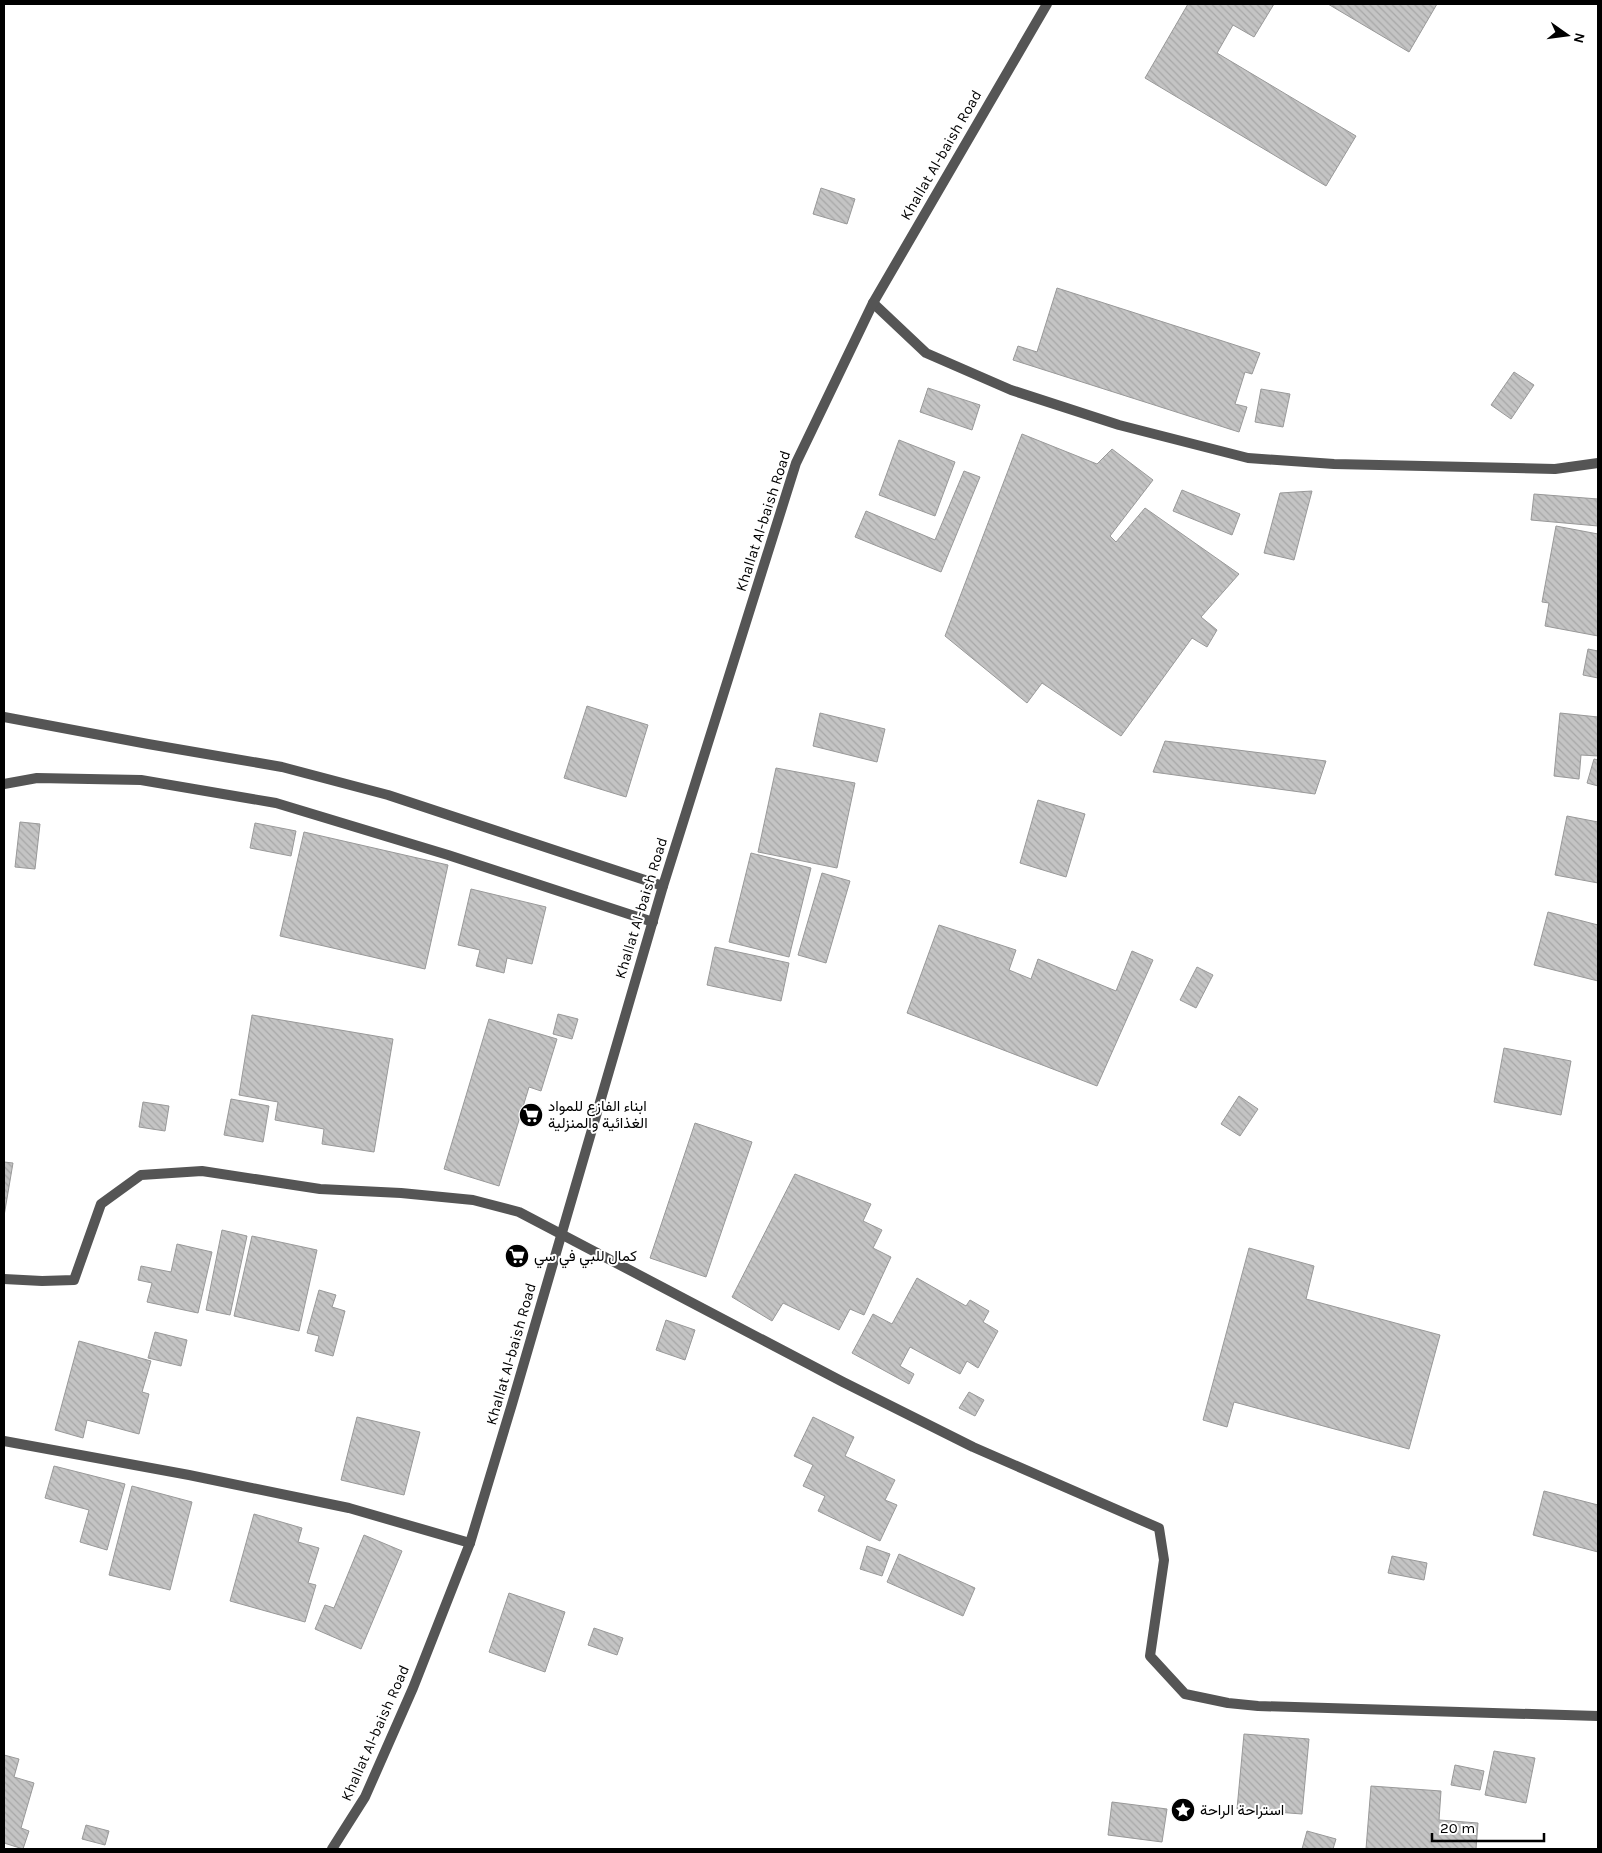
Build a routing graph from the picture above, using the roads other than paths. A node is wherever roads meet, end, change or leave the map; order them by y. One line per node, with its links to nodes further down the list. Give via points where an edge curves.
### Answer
1 (1047, 4): 2 (street, Khallat Al-baish Road)
2 (873, 303): 3 (street, via 926,353 1011,390 1120,425 1248,458 1334,464 1545,468); 6 (street, Khallat Al-baish Road, via 796,463)
3 (1598, 463)
4 (4, 717): 6 (street, via 282,766 388,795)
5 (4, 784): 7 (street, via 37,778 141,780 276,804 448,854)
6 (663, 886): 7 (street, Khallat Al-baish Road)
7 (652, 922): 8 (street, Khallat Al-baish Road)
8 (562, 1233): 9 (street, via 519,1212 473,1200 320,1189 202,1171 141,1175 101,1204 74,1280); 11 (street, Khallat Al-baish Road); 12 (street, via 973,1447 1159,1528 1164,1560 1150,1656 1185,1694 1228,1704 1258,1706)
9 (4, 1279)
10 (4, 1441): 11 (street, via 350,1508)
11 (470, 1543): 13 (street, Khallat Al-baish Road, via 413,1688 365,1797)
12 (1598, 1716)
13 (332, 1849)

